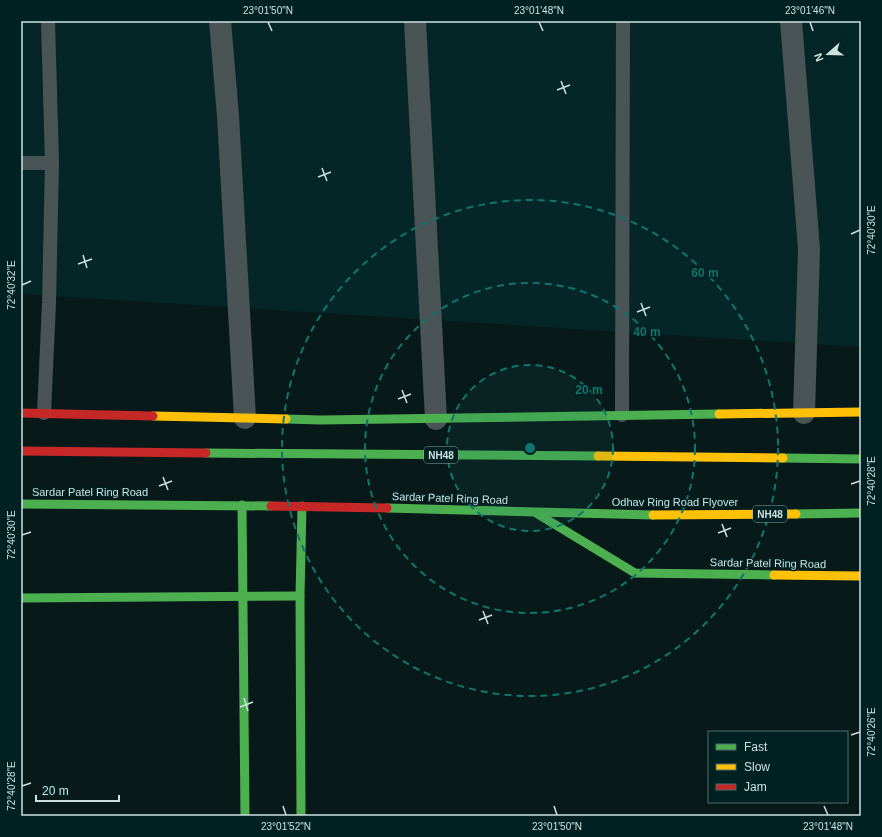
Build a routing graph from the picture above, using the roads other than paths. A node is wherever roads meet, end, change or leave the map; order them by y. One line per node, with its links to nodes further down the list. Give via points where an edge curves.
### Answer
1 (48, 21): 7 (lane)
2 (220, 21): 13 (street, via 228,116)
3 (415, 21): 14 (street)
4 (623, 21): 12 (lane)
5 (791, 21): 11 (street, via 809,249)
6 (21, 163): 7 (lane)
7 (52, 163): 10 (lane)
8 (21, 412): 10 (main road)
9 (861, 412): 11 (main road)
10 (44, 413): 13 (main road)
11 (804, 413): 12 (main road)
12 (622, 415): 14 (main road)
13 (245, 418): 14 (main road)
14 (436, 419)
15 (21, 451): 16 (main road, NH48)
16 (861, 459)
17 (21, 504): 18 (main road, Sardar Patel Ring Road / NH48)
18 (242, 506): 19 (main road, Sardar Patel Ring Road / NH48); 24 (main road)
19 (302, 506): 20 (main road, Sardar Patel Ring Road / NH48); 23 (main road)
20 (536, 513): 21 (main road, Odhav Ring Road Flyover / NH48, via 679,516); 22 (main road, Sardar Patel Ring Road, via 635,574)
21 (861, 513)
22 (861, 576)
23 (300, 596): 24 (main road); 27 (main road)
24 (243, 597): 25 (main road); 26 (main road)
25 (21, 598)
26 (246, 816)
27 (301, 816)

